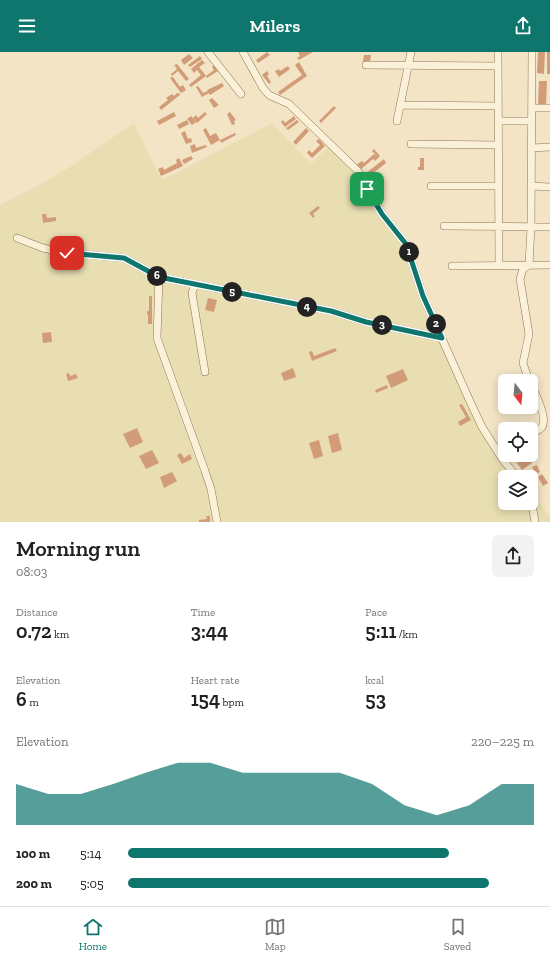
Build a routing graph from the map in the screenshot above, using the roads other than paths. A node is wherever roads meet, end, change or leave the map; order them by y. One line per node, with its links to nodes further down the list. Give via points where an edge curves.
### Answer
1 (208, 52): 9 (street)
2 (244, 52): 36 (street, via 263,88 289,104 361,175 382,214 406,244 423,296)
3 (411, 52): 6 (street)
4 (498, 52): 8 (street)
5 (532, 52): 12 (street)
6 (409, 64): 7 (street); 8 (street); 10 (street)
7 (366, 65)
8 (498, 66): 11 (street)
9 (241, 94)
10 (400, 105): 11 (street); 14 (street)
11 (498, 106): 15 (street)
12 (532, 108): 13 (street); 16 (street)
13 (550, 108)
14 (397, 121)
15 (498, 121): 16 (street); 18 (street)
16 (532, 121): 19 (street)
17 (411, 144): 18 (street)
18 (498, 145): 22 (street)
19 (532, 148): 20 (street); 23 (street)
20 (550, 148)
21 (431, 186): 22 (street)
22 (498, 186): 26 (street)
23 (531, 186): 24 (street); 27 (street)
24 (550, 187)
25 (444, 226): 26 (street)
26 (498, 226): 27 (street); 32 (street)
27 (531, 227): 28 (street); 30 (street)
28 (550, 227)
29 (17, 238): 34 (street, via 59,251 124,258)
30 (529, 265): 32 (street); 33 (street); 38 (street, via 523,269 520,279 529,334 523,364)
31 (452, 266): 32 (street)
32 (499, 266)
33 (550, 266)
34 (159, 277): 35 (street); 43 (street, via 157,338 205,471)
35 (194, 284): 36 (street, via 331,311 366,322); 37 (street, via 192,294)
36 (442, 338): 41 (street, via 482,426)
37 (205, 372)
38 (527, 374)
39 (538, 400): 40 (street, via 542,408 543,424)
40 (538, 430)
41 (498, 447)
42 (533, 510): 44 (street)
43 (217, 522)
44 (535, 522)

